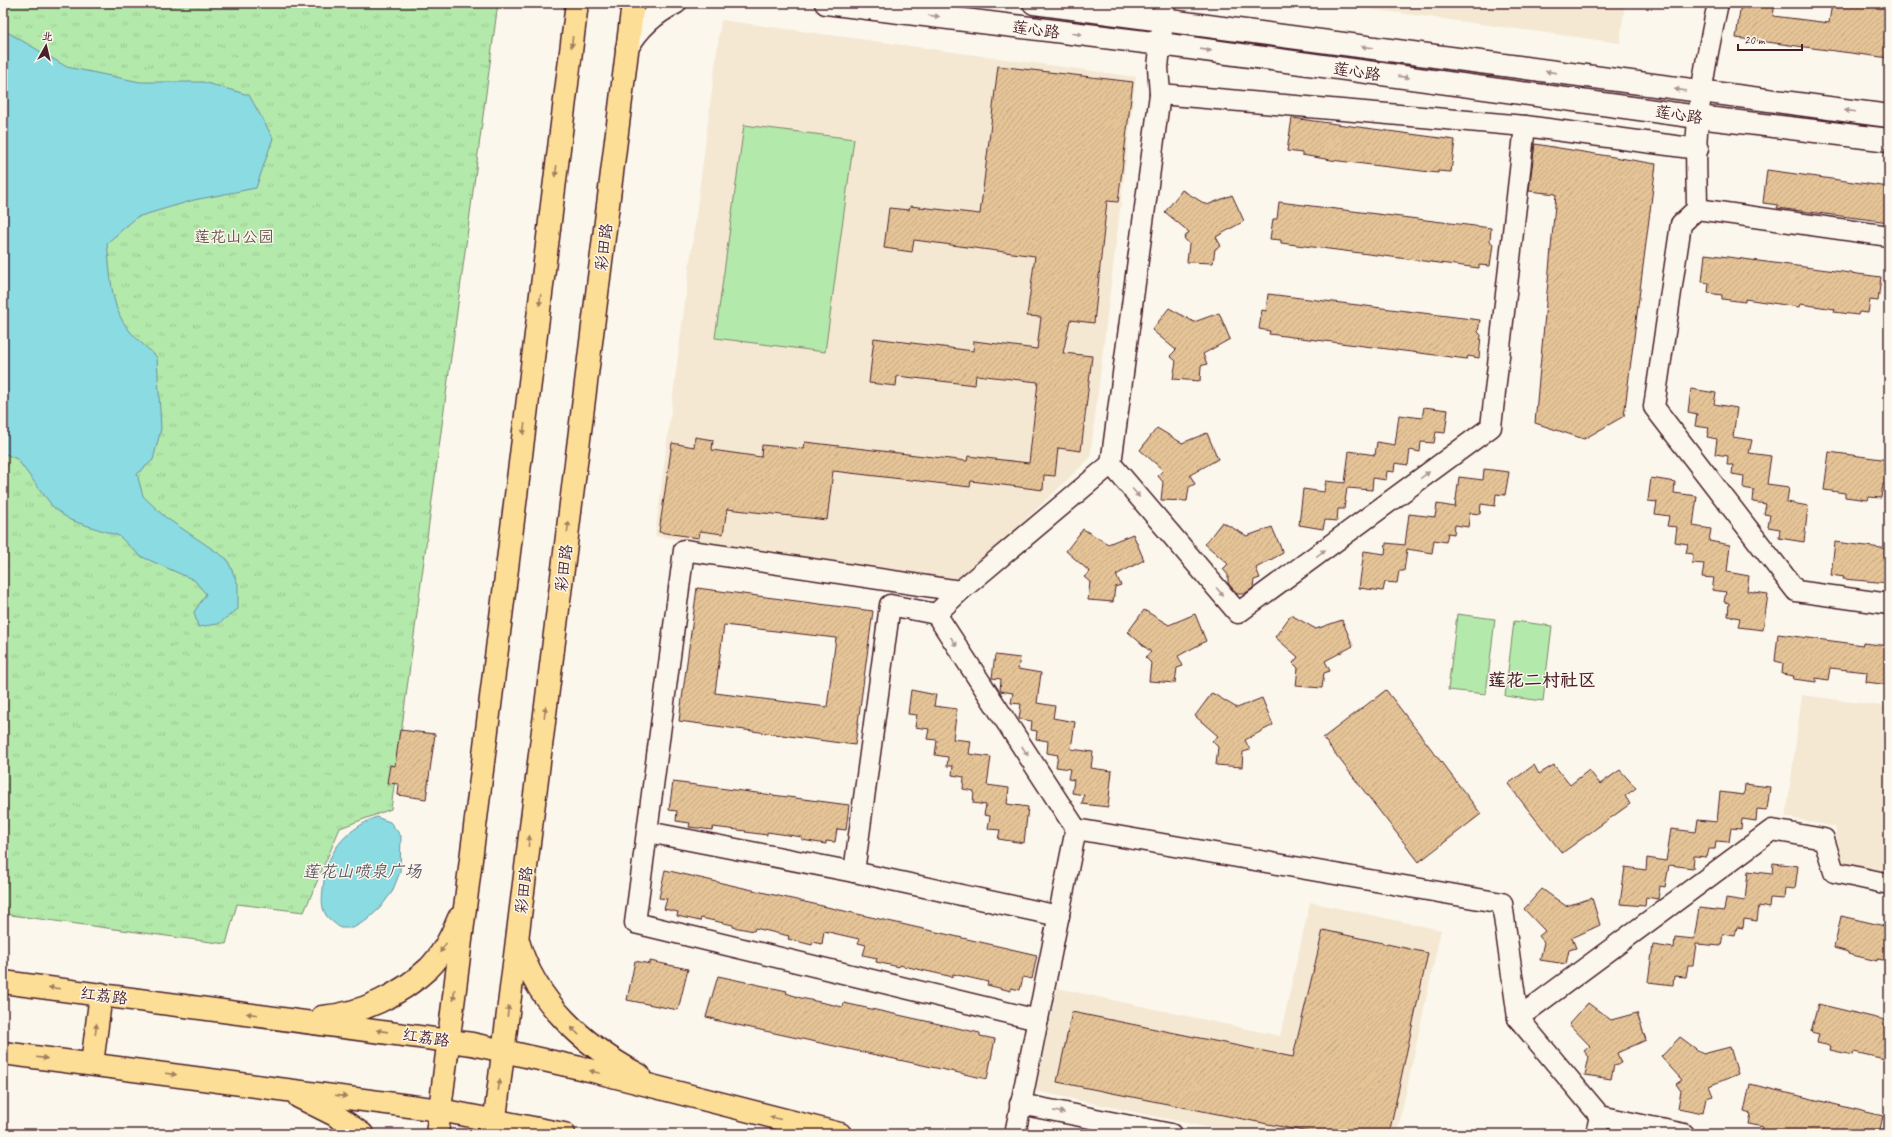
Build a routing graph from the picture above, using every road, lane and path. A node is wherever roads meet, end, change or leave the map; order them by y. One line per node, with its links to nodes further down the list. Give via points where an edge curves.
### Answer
1 (577, 3): 27 (main road, one-way to 27)
2 (633, 3): 9 (main road, 彩田路)
3 (675, 3): 9 (main road, via 647,22)
4 (826, 3): 8 (main road, 莲心路, one-way to 8)
5 (1034, 3): 7 (main road, 莲心路)
6 (1718, 3): 10 (street, via 1705,60)
7 (1164, 11): 8 (street); 10 (main road, 莲心路, one-way to 7)
8 (1161, 44): 11 (street, via 1158,67); 13 (main road, 莲心路, one-way to 13)
9 (627, 48): 29 (main road, 彩田路, one-way to 9)
10 (1701, 93): 12 (main road, 莲心路, one-way to 10); 13 (street)
11 (1160, 94): 14 (street); 19 (street)
12 (1889, 116)
13 (1698, 117): 15 (main road, 莲心路); 16 (street)
14 (1525, 126): 16 (street); 19 (street, one-way to 14, via 1238,613 1491,427)
15 (1889, 140)
16 (1698, 149): 17 (street)
17 (1697, 208): 18 (street); 21 (street, via 1681,224 1654,407 1796,591)
18 (1889, 236)
19 (1111, 464): 20 (street)
20 (960, 591): 22 (street); 24 (street, via 684,550)
21 (1889, 604)
22 (936, 614): 23 (street, one-way to 23); 25 (street, via 890,605)
23 (1076, 829): 28 (street); 33 (street, via 1502,903)
24 (648, 832): 25 (street); 35 (street, via 635,923)
25 (854, 872): 28 (street)
26 (1889, 884): 33 (street, via 1834,872 1824,839 1772,830)
27 (466, 901): 34 (main road, one-way to 34, via 452,935 430,967 406,985 373,1005 339,1015); 36 (main road, one-way to 36)
28 (1058, 916): 35 (street)
29 (517, 937): 37 (main road, 彩田路, one-way to 29); 41 (main road, one-way to 29, via 628,1070 579,1035 542,992 526,962)
30 (3, 982): 32 (main road, 红荔路, one-way to 30)
31 (1513, 982): 33 (street)
32 (100, 994): 34 (main road, 红荔路, one-way to 32); 39 (main road, one-way to 32)
33 (1518, 1018): 44 (street)
34 (291, 1019): 36 (main road, 红荔路, one-way to 34)
35 (1038, 1020): 42 (street)
36 (449, 1040): 37 (main road, 红荔路); 43 (main road)
37 (503, 1050): 41 (main road, 红荔路, one-way to 37); 45 (main road, 彩田路, one-way to 37)
38 (3, 1052): 39 (main road, one-way to 39)
39 (92, 1064): 40 (main road, one-way to 40)
40 (257, 1086): 43 (main road, one-way to 43); 46 (main road, via 306,1100 335,1115)
41 (694, 1098): 49 (main road, 红荔路, one-way to 41)
42 (1020, 1104): 50 (street); 51 (street, one-way to 51)
43 (440, 1110): 45 (main road); 47 (main road)
44 (1598, 1125): 52 (street)
45 (494, 1127): 48 (main road)
46 (362, 1134)
47 (437, 1134)
48 (564, 1134)
49 (840, 1134)
50 (1015, 1134)
51 (1171, 1134)
52 (1684, 1134)

